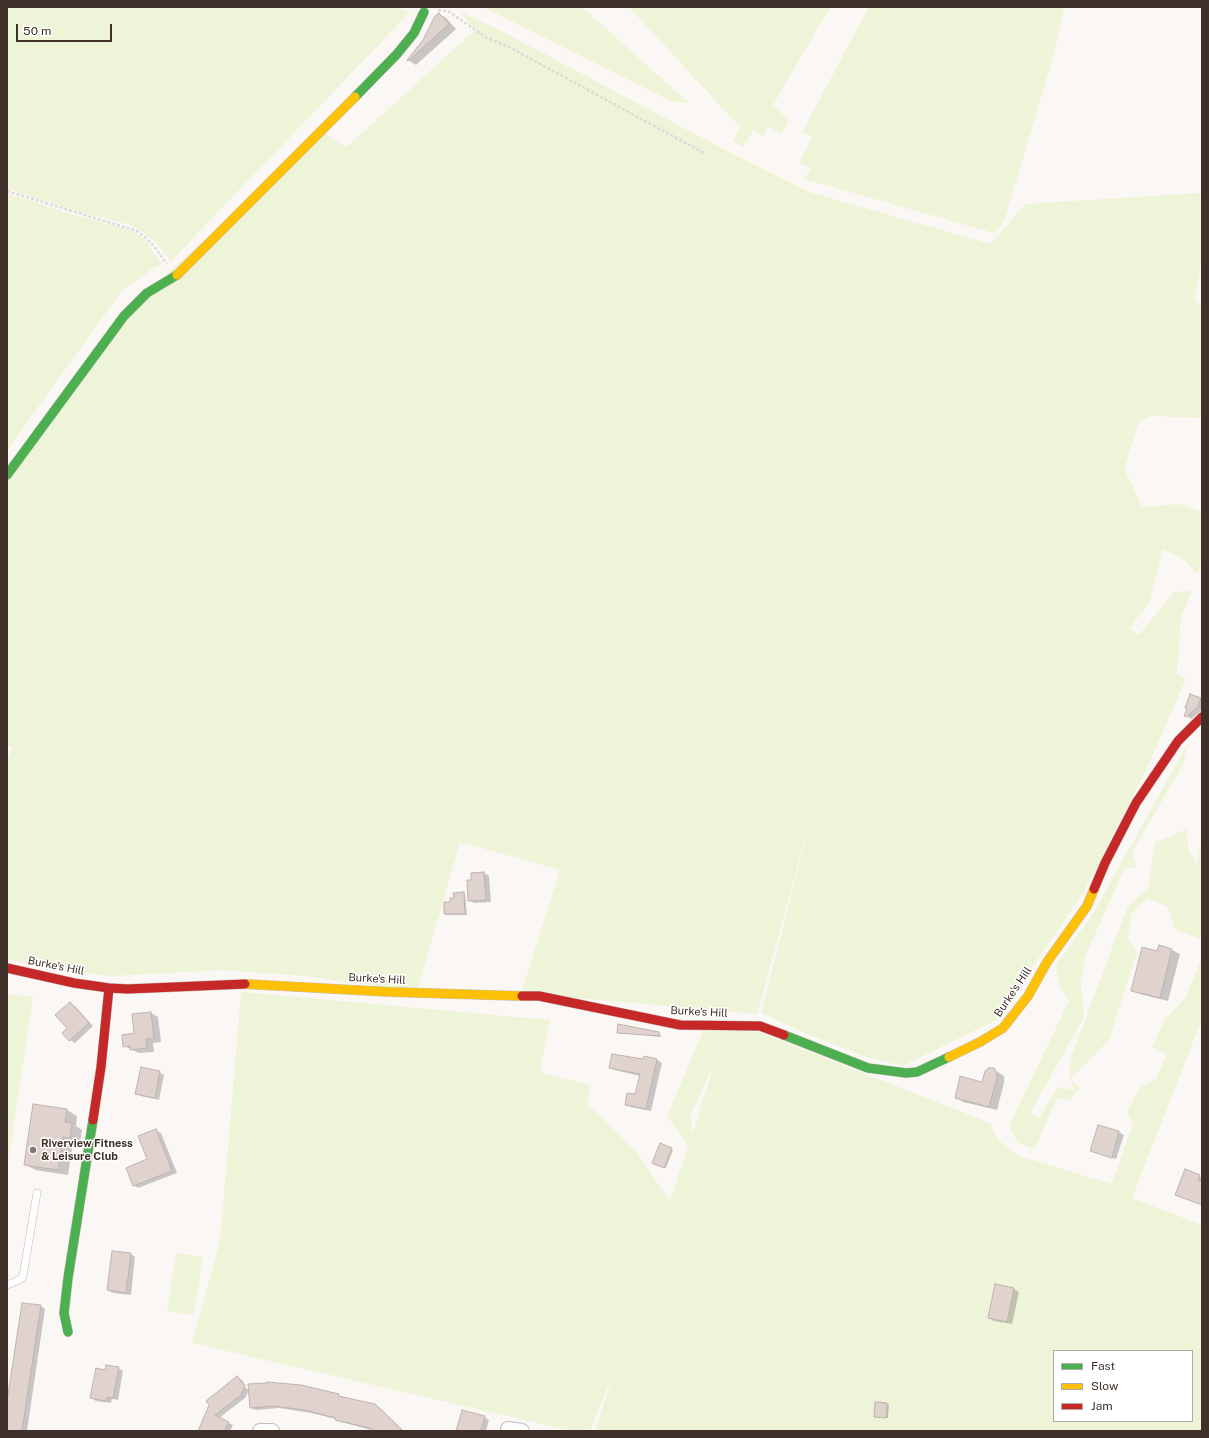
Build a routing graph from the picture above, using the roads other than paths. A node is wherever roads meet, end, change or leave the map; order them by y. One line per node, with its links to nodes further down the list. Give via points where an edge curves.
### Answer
1 (426, 10): 2 (street, via 414,33 397,54 176,276 147,293 124,316)
2 (7, 475)
3 (1202, 717): 5 (street, Burke's Hill, via 1178,741 1136,803 1105,863 1087,906 1047,962 1028,996 1003,1028 917,1072 868,1068 760,1026 680,1025 539,996 236,984)
4 (7, 968): 5 (street, Burke's Hill)
5 (109, 988): 8 (street, via 101,1067 68,1278 64,1313)
6 (37, 1192): 7 (lane, via 23,1276)
7 (7, 1286)
8 (68, 1332)
9 (260, 1431): 10 (street)
10 (272, 1431)
11 (508, 1431): 12 (street)
12 (522, 1431)

